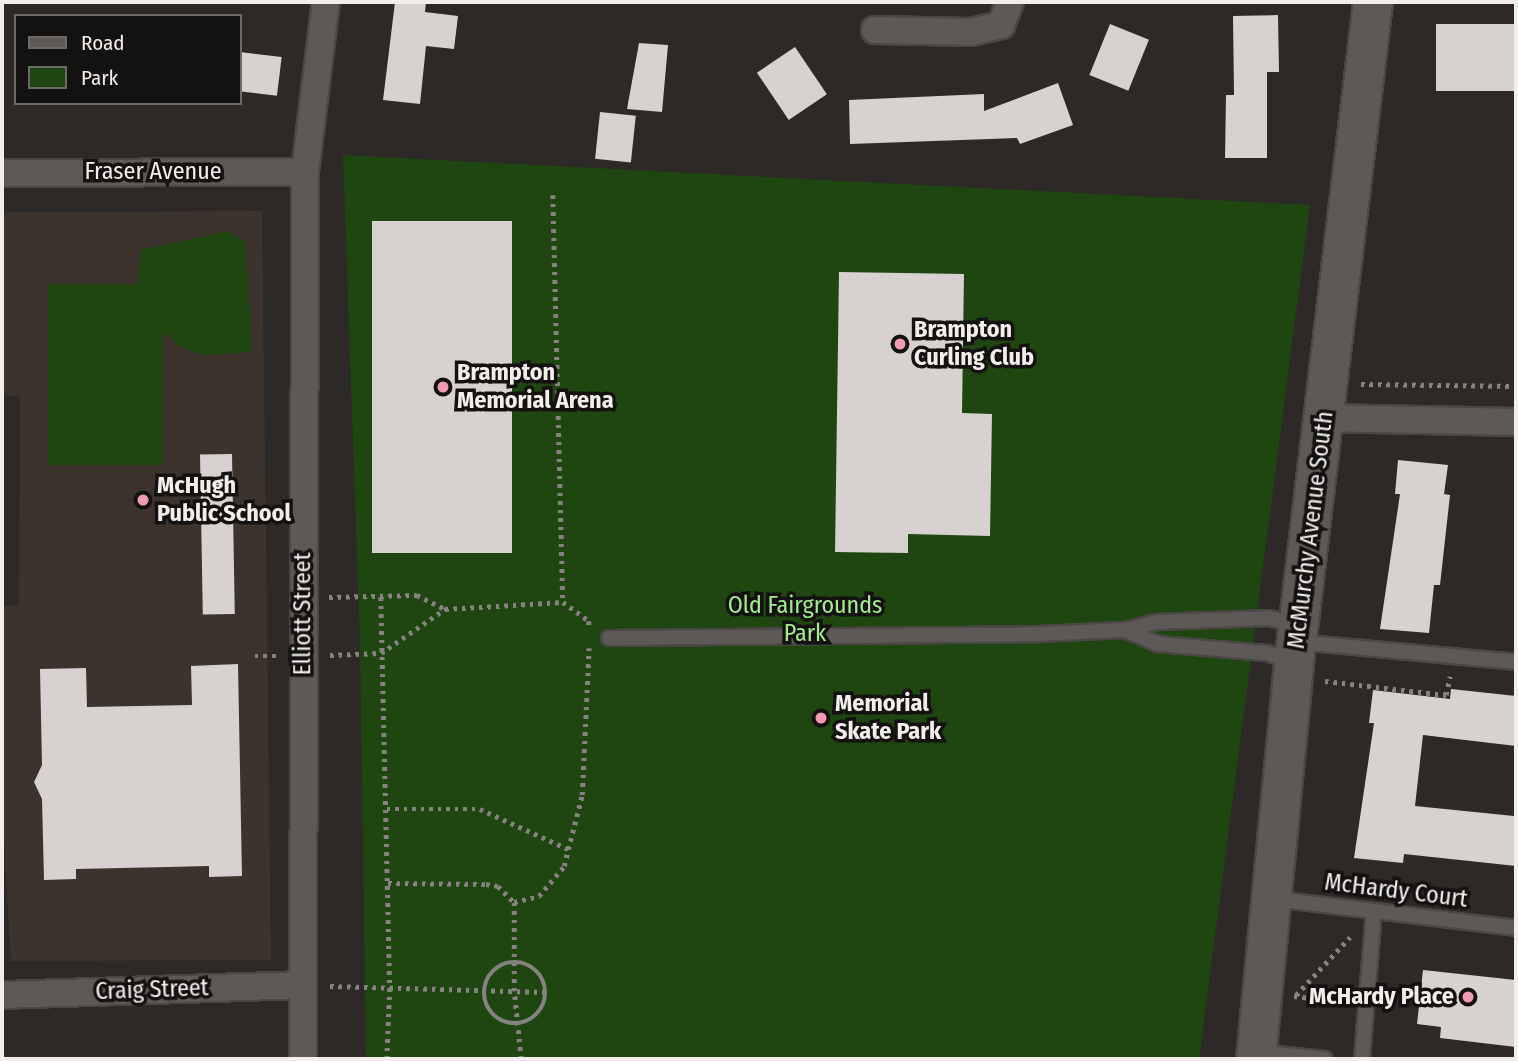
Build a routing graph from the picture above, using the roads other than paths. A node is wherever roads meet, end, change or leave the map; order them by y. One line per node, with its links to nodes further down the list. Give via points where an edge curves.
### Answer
1 (326, 2): 5 (street, Elliott Street)
2 (1010, 2): 4 (street, via 1001,25 971,32)
3 (1373, 2): 7 (street, McMurchy Avenue South)
4 (875, 30)
5 (305, 172): 6 (street, Fraser Avenue); 16 (street, Elliott Street)
6 (2, 173)
7 (1325, 418): 8 (street); 11 (street, McMurchy Avenue South)
8 (1516, 422)
9 (1125, 630): 10 (lane); 11 (lane, via 1158,644); 11 (lane, via 1156,622 1269,618)
10 (609, 638)
11 (1303, 653): 12 (lane); 13 (street, McMurchy Avenue South)
12 (1516, 662)
13 (1271, 899): 14 (lane, McHardy Court); 18 (street, McMurchy Avenue South)
14 (1374, 911): 15 (lane, McHardy Court); 21 (lane)
15 (1516, 929)
16 (302, 985): 17 (street, Craig Street); 19 (street, Elliott Street)
17 (2, 995)
18 (1256, 1056): 20 (lane)
19 (303, 1059)
20 (1325, 1059)
21 (1362, 1059)

